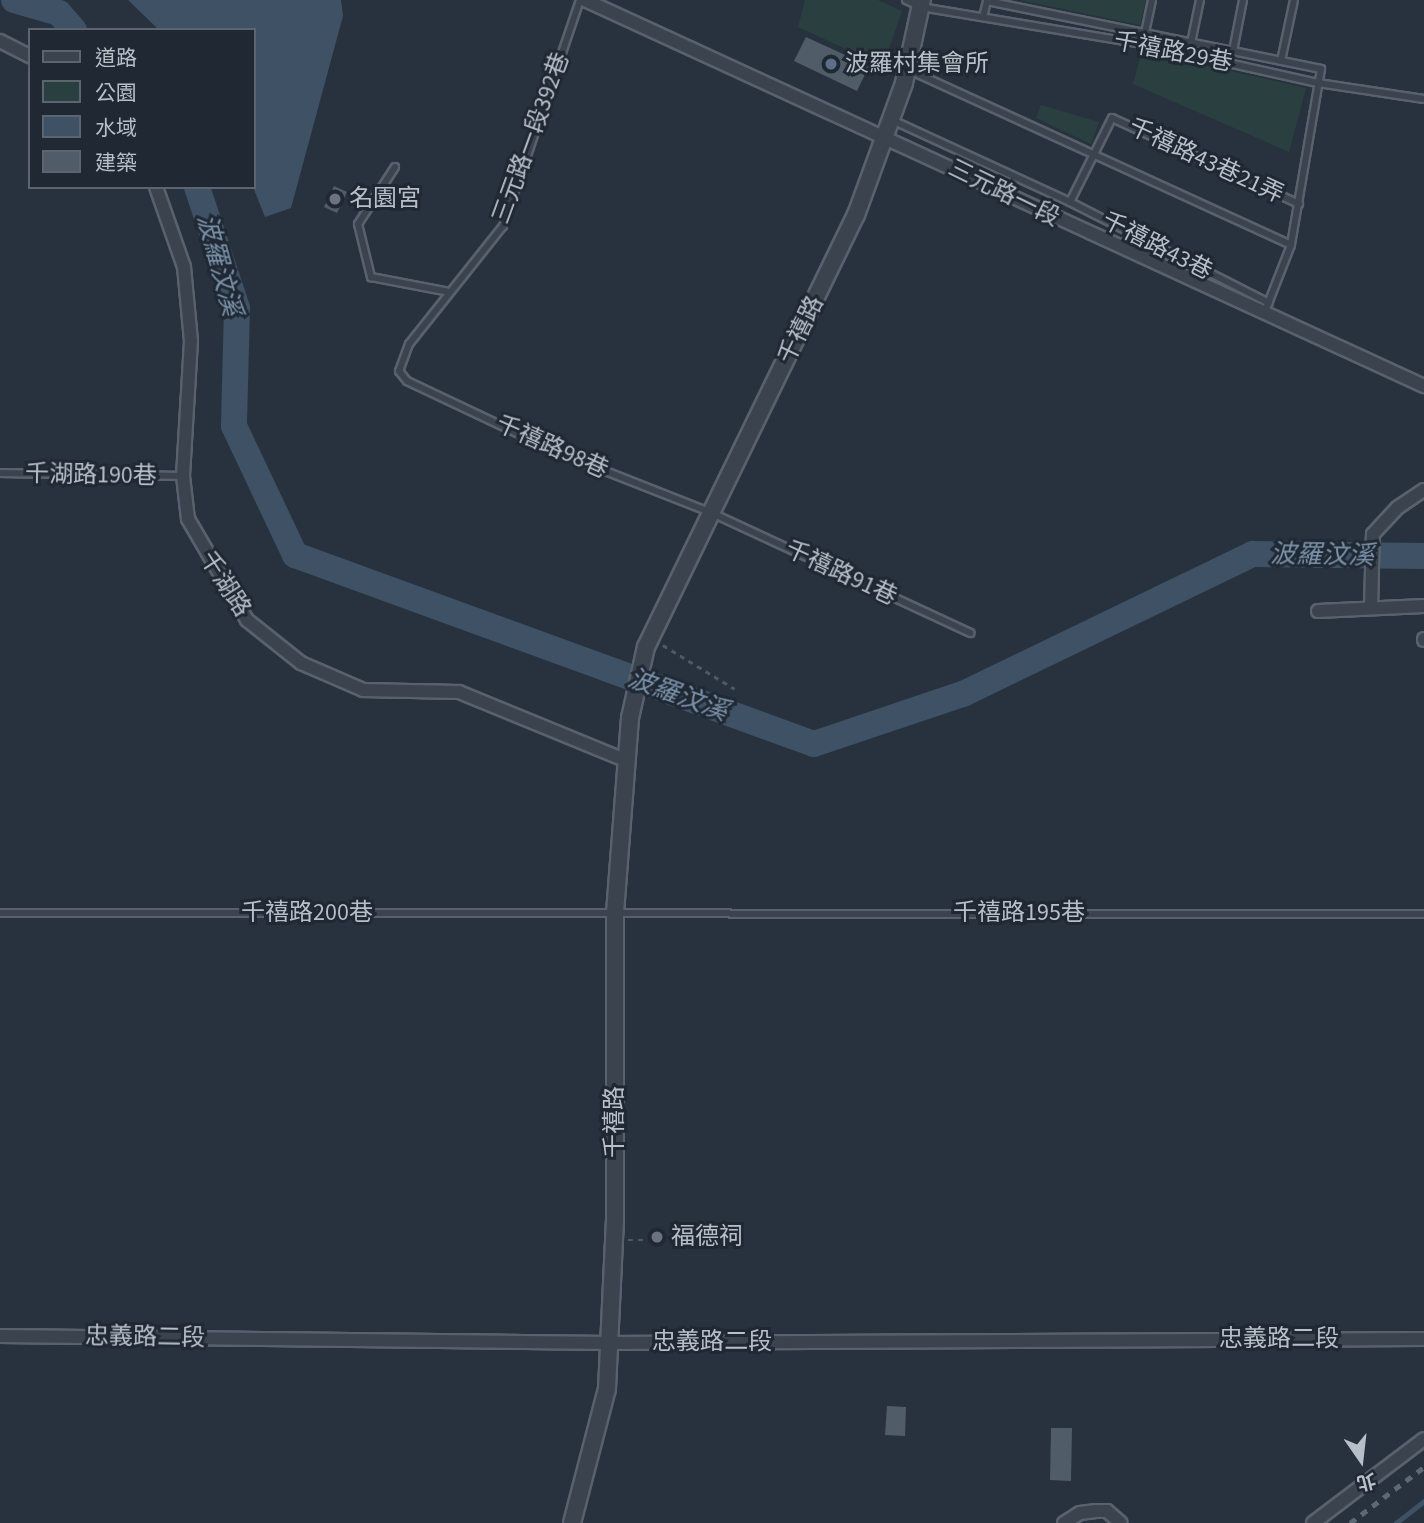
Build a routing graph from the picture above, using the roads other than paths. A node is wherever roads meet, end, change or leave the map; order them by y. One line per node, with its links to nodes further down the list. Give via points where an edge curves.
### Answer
1 (582, 0): 18 (street, 三元路一段); 25 (lane, 三元路一段392巷, via 503,226)
2 (1152, 0): 9 (lane)
3 (1200, 0): 11 (lane)
4 (1243, 0): 12 (lane)
5 (1293, 0): 14 (lane)
6 (987, 1): 8 (lane); 9 (lane)
7 (916, 2): 8 (lane, 千禧路29巷); 15 (street, 千禧路)
8 (983, 17): 16 (lane, 千禧路29巷, via 1143,44)
9 (1145, 33): 11 (lane)
10 (0, 41): 13 (street)
11 (1191, 43): 12 (lane)
12 (1233, 51): 14 (lane)
13 (28, 55)
14 (1281, 61): 16 (lane, via 1321,69)
15 (906, 69): 18 (street, 千禧路); 19 (lane)
16 (1318, 83): 17 (lane, 千禧路29巷); 23 (lane)
17 (1424, 99)
18 (889, 128): 22 (lane, 千禧路43巷); 27 (street, 三元路一段); 33 (street, 千禧路, via 856,215)
19 (1095, 153): 22 (lane, 千禧路43巷21弄); 23 (lane, 千禧路43巷21弄, via 1112,118); 24 (lane, 千禧路43巷21弄)
20 (395, 167): 25 (lane, via 358,224 371,277)
21 (157, 189): 31 (street, 千湖路, via 184,267 191,341)
22 (1070, 202): 26 (lane, 千禧路43巷)
23 (1299, 204): 24 (lane)
24 (1291, 245): 26 (lane)
25 (450, 292): 28 (lane, 三元路一段392巷, via 409,344)
26 (1269, 303): 27 (lane)
27 (1264, 316): 29 (street, 三元路一段)
28 (399, 371): 33 (lane, 千禧路98巷, via 407,380 557,452)
29 (1424, 386)
30 (0, 473): 31 (lane, 千湖路190巷)
31 (183, 476): 38 (street, 千湖路, via 188,519 226,587 247,620 300,663 362,690 459,692)
32 (1424, 490): 35 (street, via 1397,508 1373,534)
33 (712, 513): 37 (lane, 千禧路91巷); 38 (street, 千禧路, via 649,643 630,718)
34 (1424, 606): 35 (street)
35 (1371, 608): 36 (street)
36 (1318, 611)
37 (971, 633)
38 (625, 760): 40 (street, 千禧路)
39 (0, 913): 40 (lane, 千禧路200巷)
40 (615, 913): 41 (lane, 千禧路195巷); 44 (street, 千禧路, via 615,1219)
41 (1424, 914)
42 (0, 1336): 44 (street, 忠義路二段)
43 (1424, 1339): 44 (street, 忠義路二段)
44 (609, 1343): 46 (street, 千禧路, via 607,1389)
45 (1424, 1439): 49 (street)
46 (572, 1523)
47 (1065, 1523): 48 (street, via 1080,1513 1096,1511 1107,1511)
48 (1121, 1523)
49 (1313, 1523)

